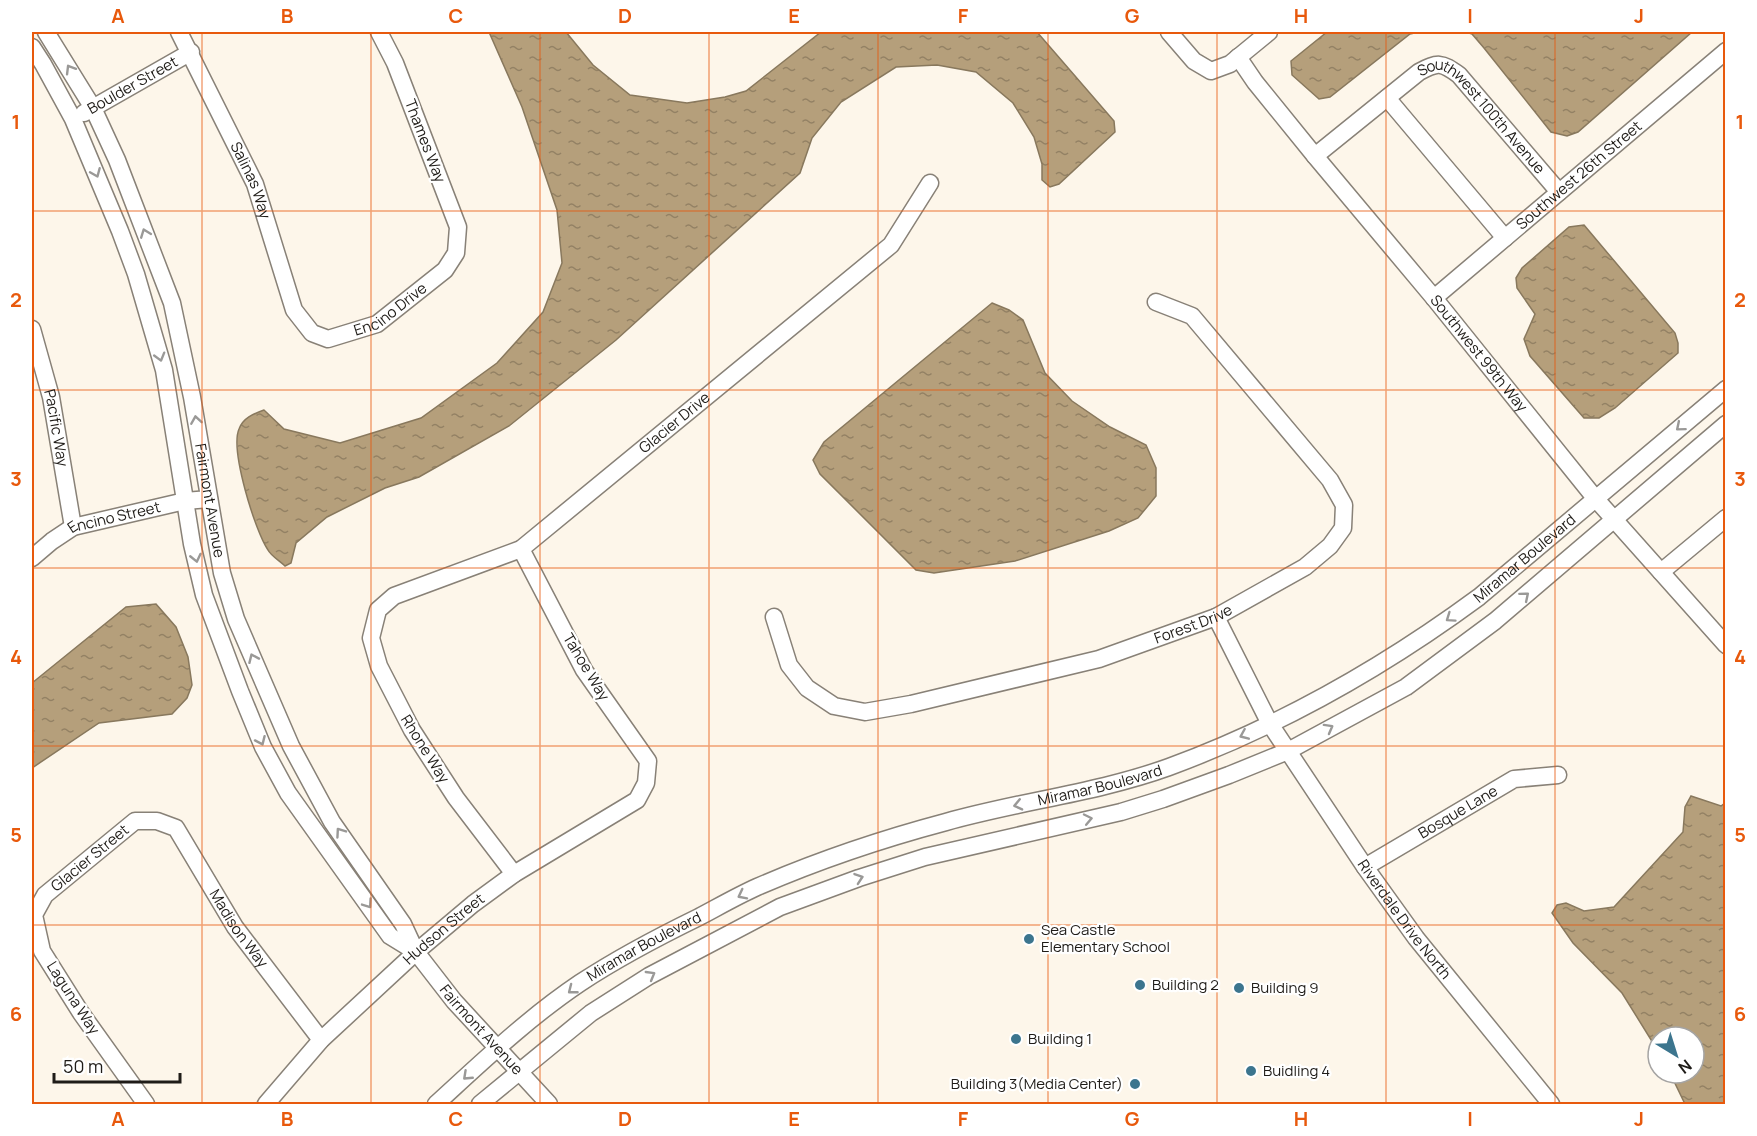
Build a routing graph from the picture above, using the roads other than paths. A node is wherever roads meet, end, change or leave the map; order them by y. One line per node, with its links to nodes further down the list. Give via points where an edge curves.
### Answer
1 (46, 32): 11 (street, Fairmont Avenue, one-way to 1)
2 (179, 32): 8 (street, Salinas Way)
3 (379, 32): 17 (street, Thames Way, via 395,63 458,227)
4 (1169, 32): 9 (street, via 1194,61 1211,71)
5 (1269, 32): 9 (street)
6 (32, 47): 12 (street, Fairmont Avenue)
7 (1725, 51): 15 (street, Southwest 26th Street)
8 (191, 52): 11 (street, Boulder Street); 21 (street, Salinas Way, via 255,184 294,310)
9 (1238, 57): 13 (street, Southwest 99th Way)
10 (1387, 98): 13 (street, Southwest 100th Avenue); 15 (street, Southwest 100th Avenue, via 1419,72 1436,63 1446,65 1459,75); 16 (street)
11 (93, 108): 12 (street, Boulder Street); 25 (street, Fairmont Avenue, one-way to 11, via 172,303)
12 (73, 119): 26 (street, Fairmont Avenue, one-way to 26, via 136,274 164,370)
13 (1315, 156): 18 (street, Southwest 99th Way)
14 (930, 183): 30 (street, Glacier Drive, via 891,245)
15 (1559, 192): 16 (street, Southwest 26th Street)
16 (1505, 238): 18 (street, Southwest 26th Street)
17 (456, 253): 21 (street, Encino Drive, via 445,270 377,324 328,339)
18 (1434, 298): 24 (street, Southwest 99th Way)
19 (1156, 302): 35 (street, Forest Drive, via 1192,316 1330,480 1344,505 1343,528 1330,546 1305,567)
20 (32, 329): 29 (street, Pacific Way, via 51,398)
21 (312, 333)
22 (1725, 390): 24 (street, Miramar Boulevard, one-way to 24)
23 (1725, 424): 28 (street, Miramar Boulevard)
24 (1595, 498): 28 (street, Southwest 99th Way); 37 (street, Miramar Boulevard, one-way to 37, via 1448,620 1354,680)
25 (209, 499): 26 (street, Encino Street); 45 (street, Fairmont Avenue, one-way to 25, via 403,924 332,822 291,746 236,619 222,573)
26 (185, 501): 29 (street, Encino Street); 45 (street, Fairmont Avenue, one-way to 45, via 204,595 263,747 288,793 390,936)
27 (1725, 518): 32 (street)
28 (1614, 521): 32 (street, Southwest 99th Way); 38 (street, Miramar Boulevard, one-way to 28, via 1434,668)
29 (73, 527): 31 (street, Encino Street)
30 (521, 549): 33 (street, Glacier Drive, via 394,596); 40 (street, Tahoe Way, via 584,670 648,761)
31 (32, 558)
32 (1661, 572): 36 (street, Southwest 99th Way)
33 (378, 610): 43 (street, Rhone Way, via 370,638 379,666 412,730 456,798)
34 (774, 617): 35 (street, Forest Drive, via 789,665 807,688 834,706 865,712 1100,659)
35 (1216, 617): 37 (street, Riverdale Drive North)
36 (1725, 645)
37 (1270, 724): 38 (street, Riverdale Drive North); 47 (street, Miramar Boulevard, one-way to 47, via 1169,767 946,822 825,860 755,888 660,936 580,983)
38 (1288, 751): 42 (street, Riverdale Drive North); 48 (street, Miramar Boulevard, one-way to 38, via 591,1013 649,976 780,907 925,856 1121,812)
39 (1558, 775): 42 (street, Bosque Lane, via 1514,779)
40 (646, 783): 43 (street, Hudson Street, via 637,800)
41 (157, 821): 44 (street, Glacier Street, via 135,821 45,895); 46 (street, Madison Way, via 176,828 235,927)
42 (1365, 867): 54 (street, Riverdale Drive North, via 1416,938)
43 (514, 874): 45 (street, Hudson Street)
44 (34, 915): 49 (street, Laguna Way, via 42,951)
45 (416, 952): 46 (street, Hudson Street); 47 (street, Fairmont Avenue, via 454,1001)
46 (321, 1040): 50 (street, Hudson Street)
47 (498, 1047): 48 (street, Fairmont Avenue); 51 (street, Miramar Boulevard, one-way to 51)
48 (519, 1071): 52 (street, Miramar Boulevard); 53 (street, Fairmont Avenue)
49 (147, 1104)
50 (266, 1104)
51 (436, 1104)
52 (480, 1104)
53 (549, 1104)
54 (1551, 1104)

